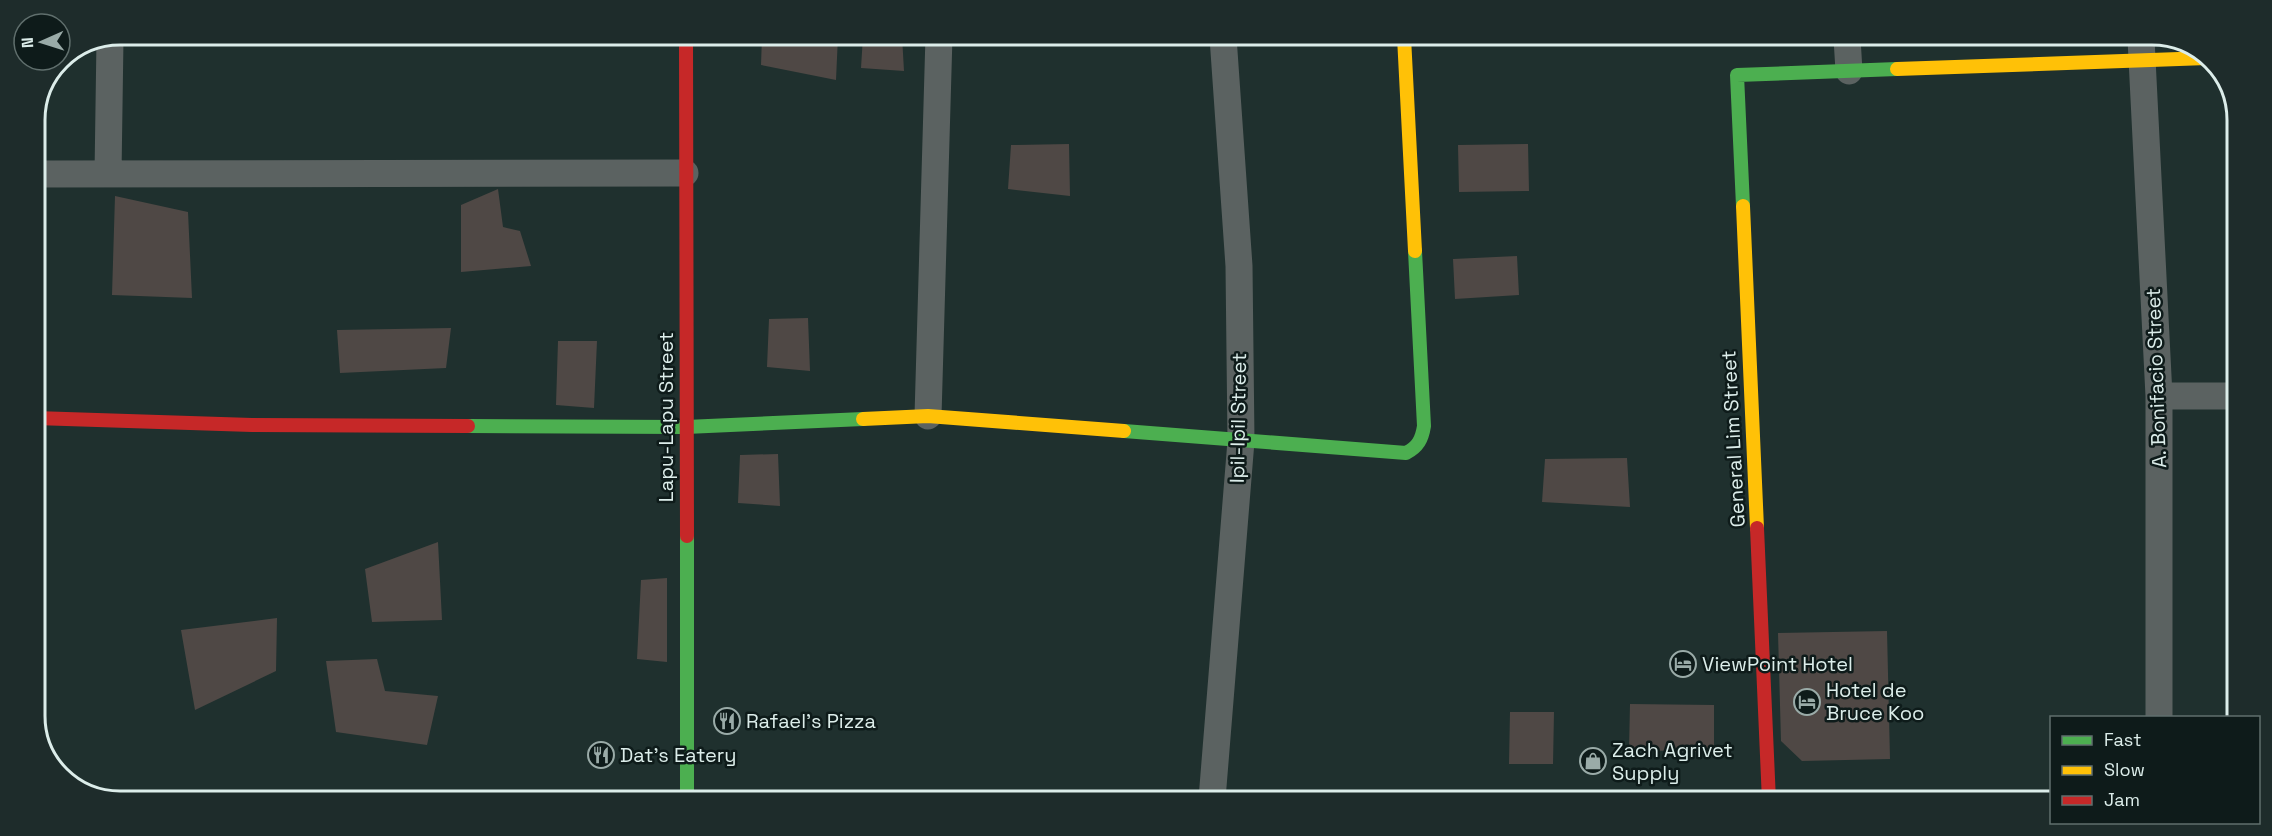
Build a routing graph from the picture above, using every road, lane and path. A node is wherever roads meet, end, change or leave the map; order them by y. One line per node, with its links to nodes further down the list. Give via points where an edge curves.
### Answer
1 (686, 45): 10 (street, Lapu-Lapu Street)
2 (939, 45): 15 (street)
3 (1224, 45): 18 (street, Ipil-Ipil Street, via 1239,266)
4 (1404, 45): 18 (street, via 1422,439 1417,448 1395,454)
5 (1847, 45): 9 (street)
6 (110, 46): 12 (street)
7 (2142, 49): 8 (street); 9 (street); 13 (street, A. Bonifacio Street)
8 (2190, 56)
9 (1849, 71): 22 (street, General Lim Street, via 1737,75)
10 (685, 173): 12 (street); 17 (street, Lapu-Lapu Street)
11 (45, 174): 12 (street)
12 (108, 174)
13 (2159, 396): 14 (street); 19 (street, A. Bonifacio Street)
14 (2227, 396)
15 (928, 416): 17 (street); 18 (street)
16 (45, 418): 17 (street, via 252,425)
17 (686, 427): 20 (street, Lapu-Lapu Street)
18 (1241, 441): 21 (street, Ipil-Ipil Street)
19 (2159, 716)
20 (687, 791)
21 (1213, 791)
22 (1769, 791)

